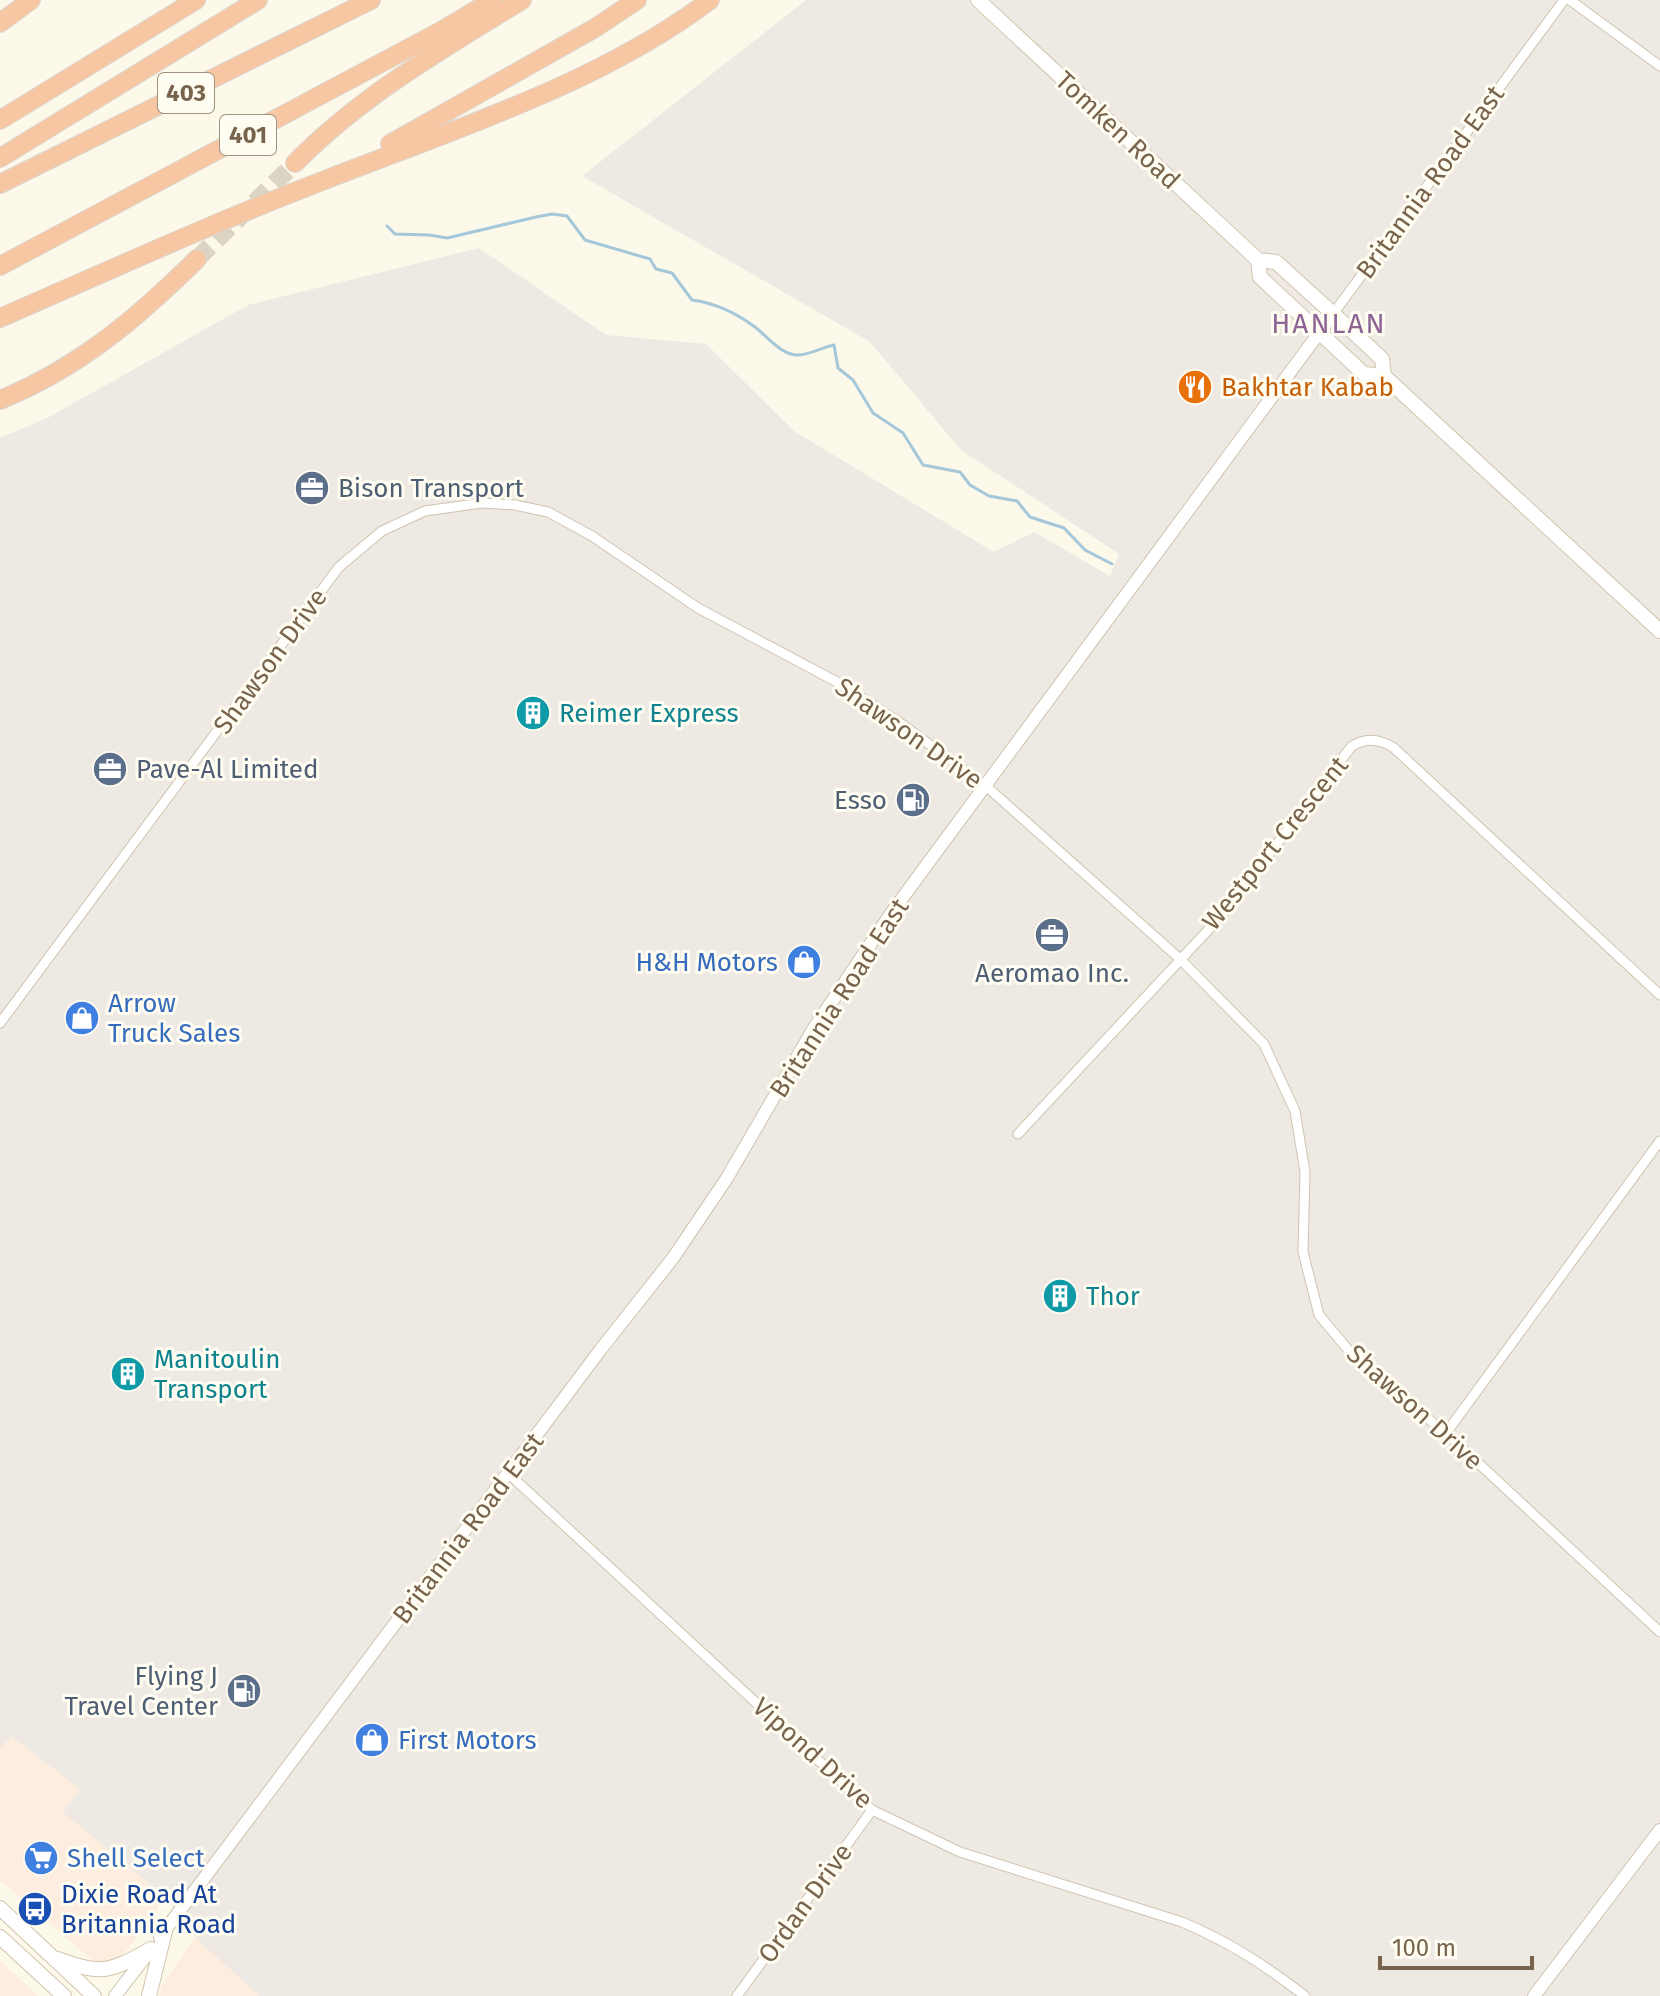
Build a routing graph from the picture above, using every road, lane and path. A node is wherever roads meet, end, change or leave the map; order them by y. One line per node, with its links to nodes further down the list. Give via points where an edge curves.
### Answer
1 (17, 0): 13 (highway)
2 (31, 0): 14 (highway)
3 (258, 0): 17 (highway)
4 (371, 0): 20 (highway, 403)
5 (493, 0): 23 (highway, 401)
6 (522, 0): 18 (highway, via 356,107)
7 (637, 0): 19 (highway, via 473,99)
8 (710, 0): 19 (highway, via 635,50 490,116)
9 (978, 0): 22 (main road, Tomken Road)
10 (1564, 0): 24 (street, Britannia Road East)
11 (1570, 0): 15 (street)
12 (191, 3): 16 (highway)
13 (0, 16)
14 (0, 23)
15 (1660, 66)
16 (0, 120)
17 (0, 158)
18 (295, 163)
19 (320, 181): 25 (highway)
20 (0, 184)
21 (197, 259): 28 (highway, via 102,345)
22 (1258, 260): 24 (main road, Tomken Road, via 1276,262); 26 (main road, Tomken Road, via 1260,277)
23 (0, 266)
24 (1333, 314): 26 (street, Britannia Road East); 27 (main road, Tomken Road, via 1382,359)
25 (0, 318)
26 (1319, 332): 27 (main road, Tomken Road, via 1364,374); 30 (street, Britannia Road East)
27 (1384, 376): 29 (main road, Tomken Road)
28 (0, 400)
29 (1660, 631)
30 (986, 786): 31 (street, Shawson Drive); 33 (street, Shawson Drive, via 837,682 698,608 548,512 482,503 425,511 382,531 339,567); 37 (street, Britannia Road East, via 841,985 673,1258)
31 (1179, 958): 32 (street, Westport Crescent, via 1224,913 1351,747 1374,740 1394,748); 34 (street, Westport Crescent); 36 (street, Shawson Drive, via 1264,1044 1295,1111 1305,1172 1303,1252 1319,1315 1361,1365)
32 (1660, 995)
33 (0, 1023)
34 (1018, 1134)
35 (1660, 1141): 36 (street)
36 (1446, 1433): 38 (street, Shawson Drive)
37 (509, 1474): 39 (street, Vipond Drive); 42 (street, Britannia Road East)
38 (1660, 1632)
39 (872, 1810): 52 (street, Ordan Drive); 53 (street, Vipond Drive, via 960,1852 1182,1922 1260,1962)
40 (1660, 1830): 54 (street)
41 (0, 1908): 45 (main road)
42 (165, 1931): 44 (street, Britannia Road East); 51 (main road)
43 (0, 1937): 46 (main road)
44 (151, 1949): 45 (main road, via 102,1970); 50 (street, Britannia Road East)
45 (52, 1957): 49 (main road)
46 (46, 1979): 47 (main road); 48 (main road)
47 (54, 1996)
48 (64, 1996)
49 (94, 1996)
50 (115, 1996)
51 (149, 1996)
52 (737, 1996)
53 (1305, 1996)
54 (1534, 1996)

